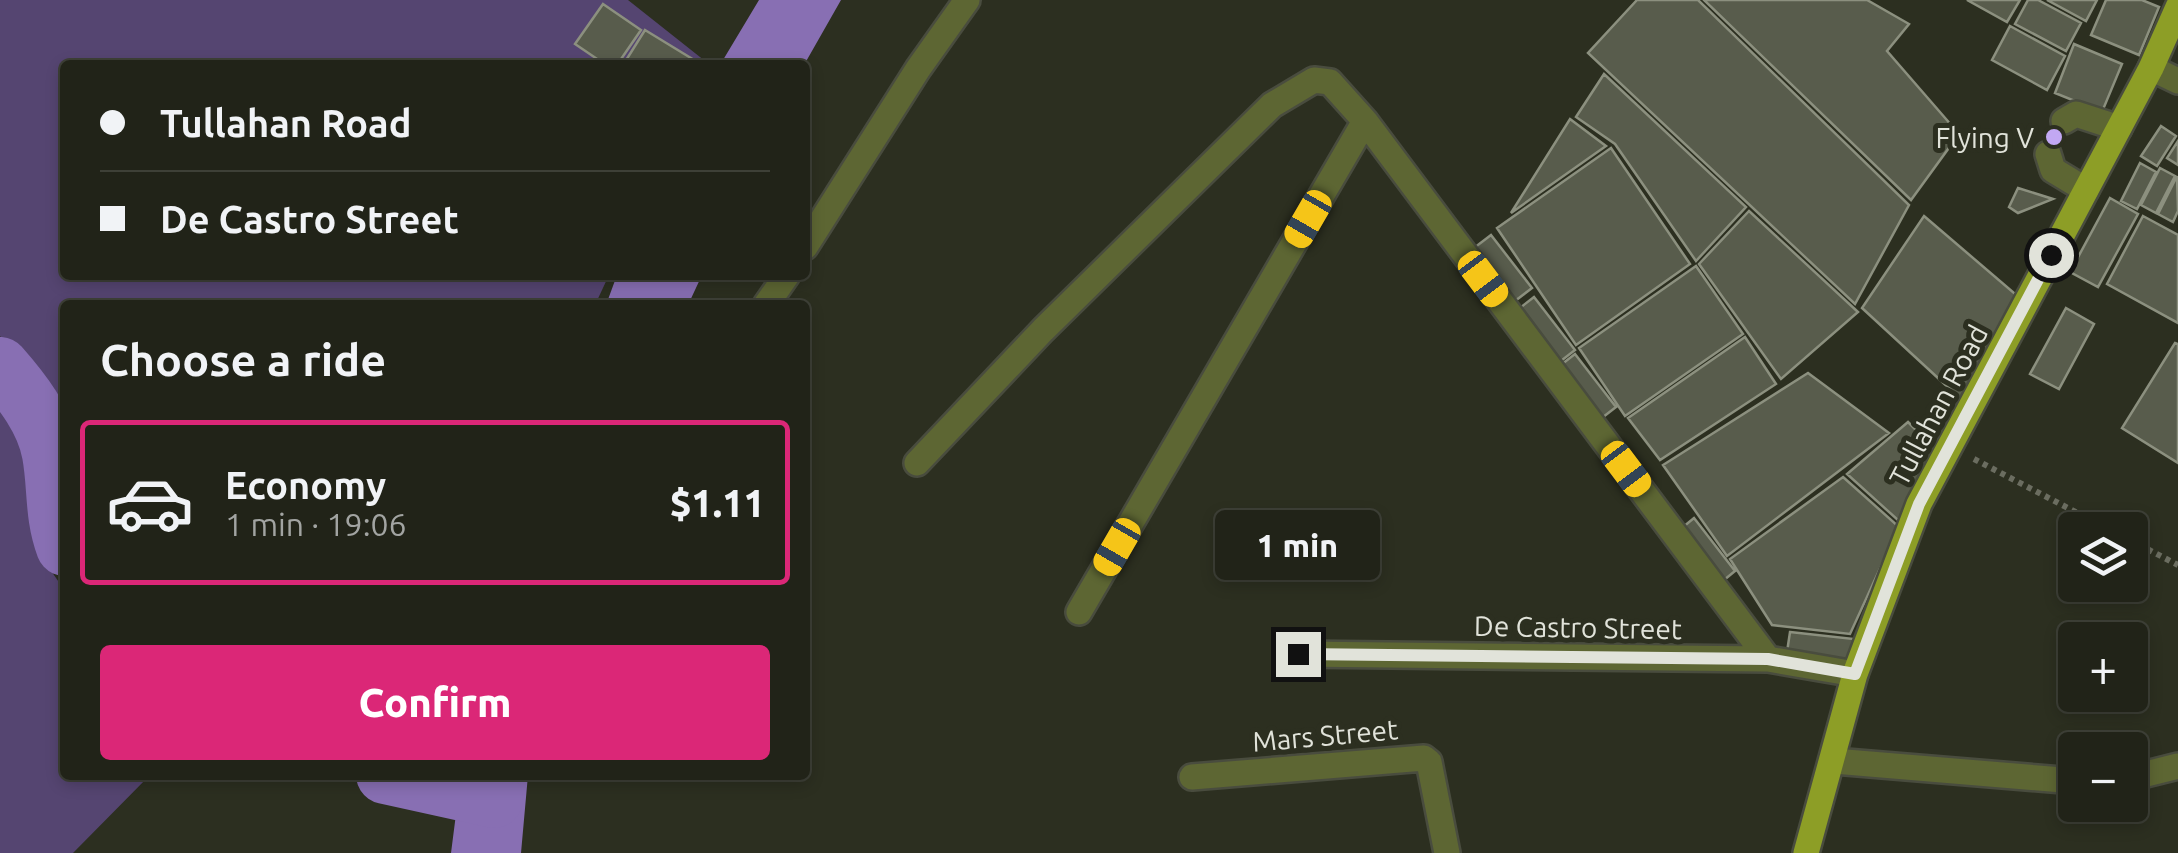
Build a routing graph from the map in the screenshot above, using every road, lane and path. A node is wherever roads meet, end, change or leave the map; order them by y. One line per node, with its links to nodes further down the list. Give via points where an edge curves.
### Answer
1 (967, 0): 10 (street)
2 (2178, 7): 3 (main road, Tullahan Road)
3 (2151, 68): 4 (street); 7 (main road, Tullahan Road)
4 (2178, 81)
5 (1364, 121): 12 (street, via 1330,82 1314,80 1272,105); 16 (street); 18 (street)
6 (2064, 121): 7 (street, via 2076,114)
7 (2119, 128): 9 (main road, Tullahan Road)
8 (2048, 154): 9 (street, via 2053,170)
9 (2086, 190): 11 (main road, Tullahan Road)
10 (810, 239)
11 (1950, 446): 13 (path); 19 (main road, Tullahan Road, via 1919,504)
12 (918, 462)
13 (2076, 512)
14 (2148, 549): 15 (path)
15 (2178, 565)
16 (1079, 612)
17 (1298, 654): 18 (street, De Castro Street)
18 (1768, 659): 19 (street, De Castro Street)
19 (1855, 674): 20 (main road, Tullahan Road)
20 (1834, 760): 24 (street); 26 (main road, Tullahan Road)
21 (2178, 766): 22 (street)
22 (2148, 774)
23 (1192, 777): 25 (street, Mars Street, via 1424,758)
24 (2058, 780)
25 (1447, 853)
26 (1806, 853)

